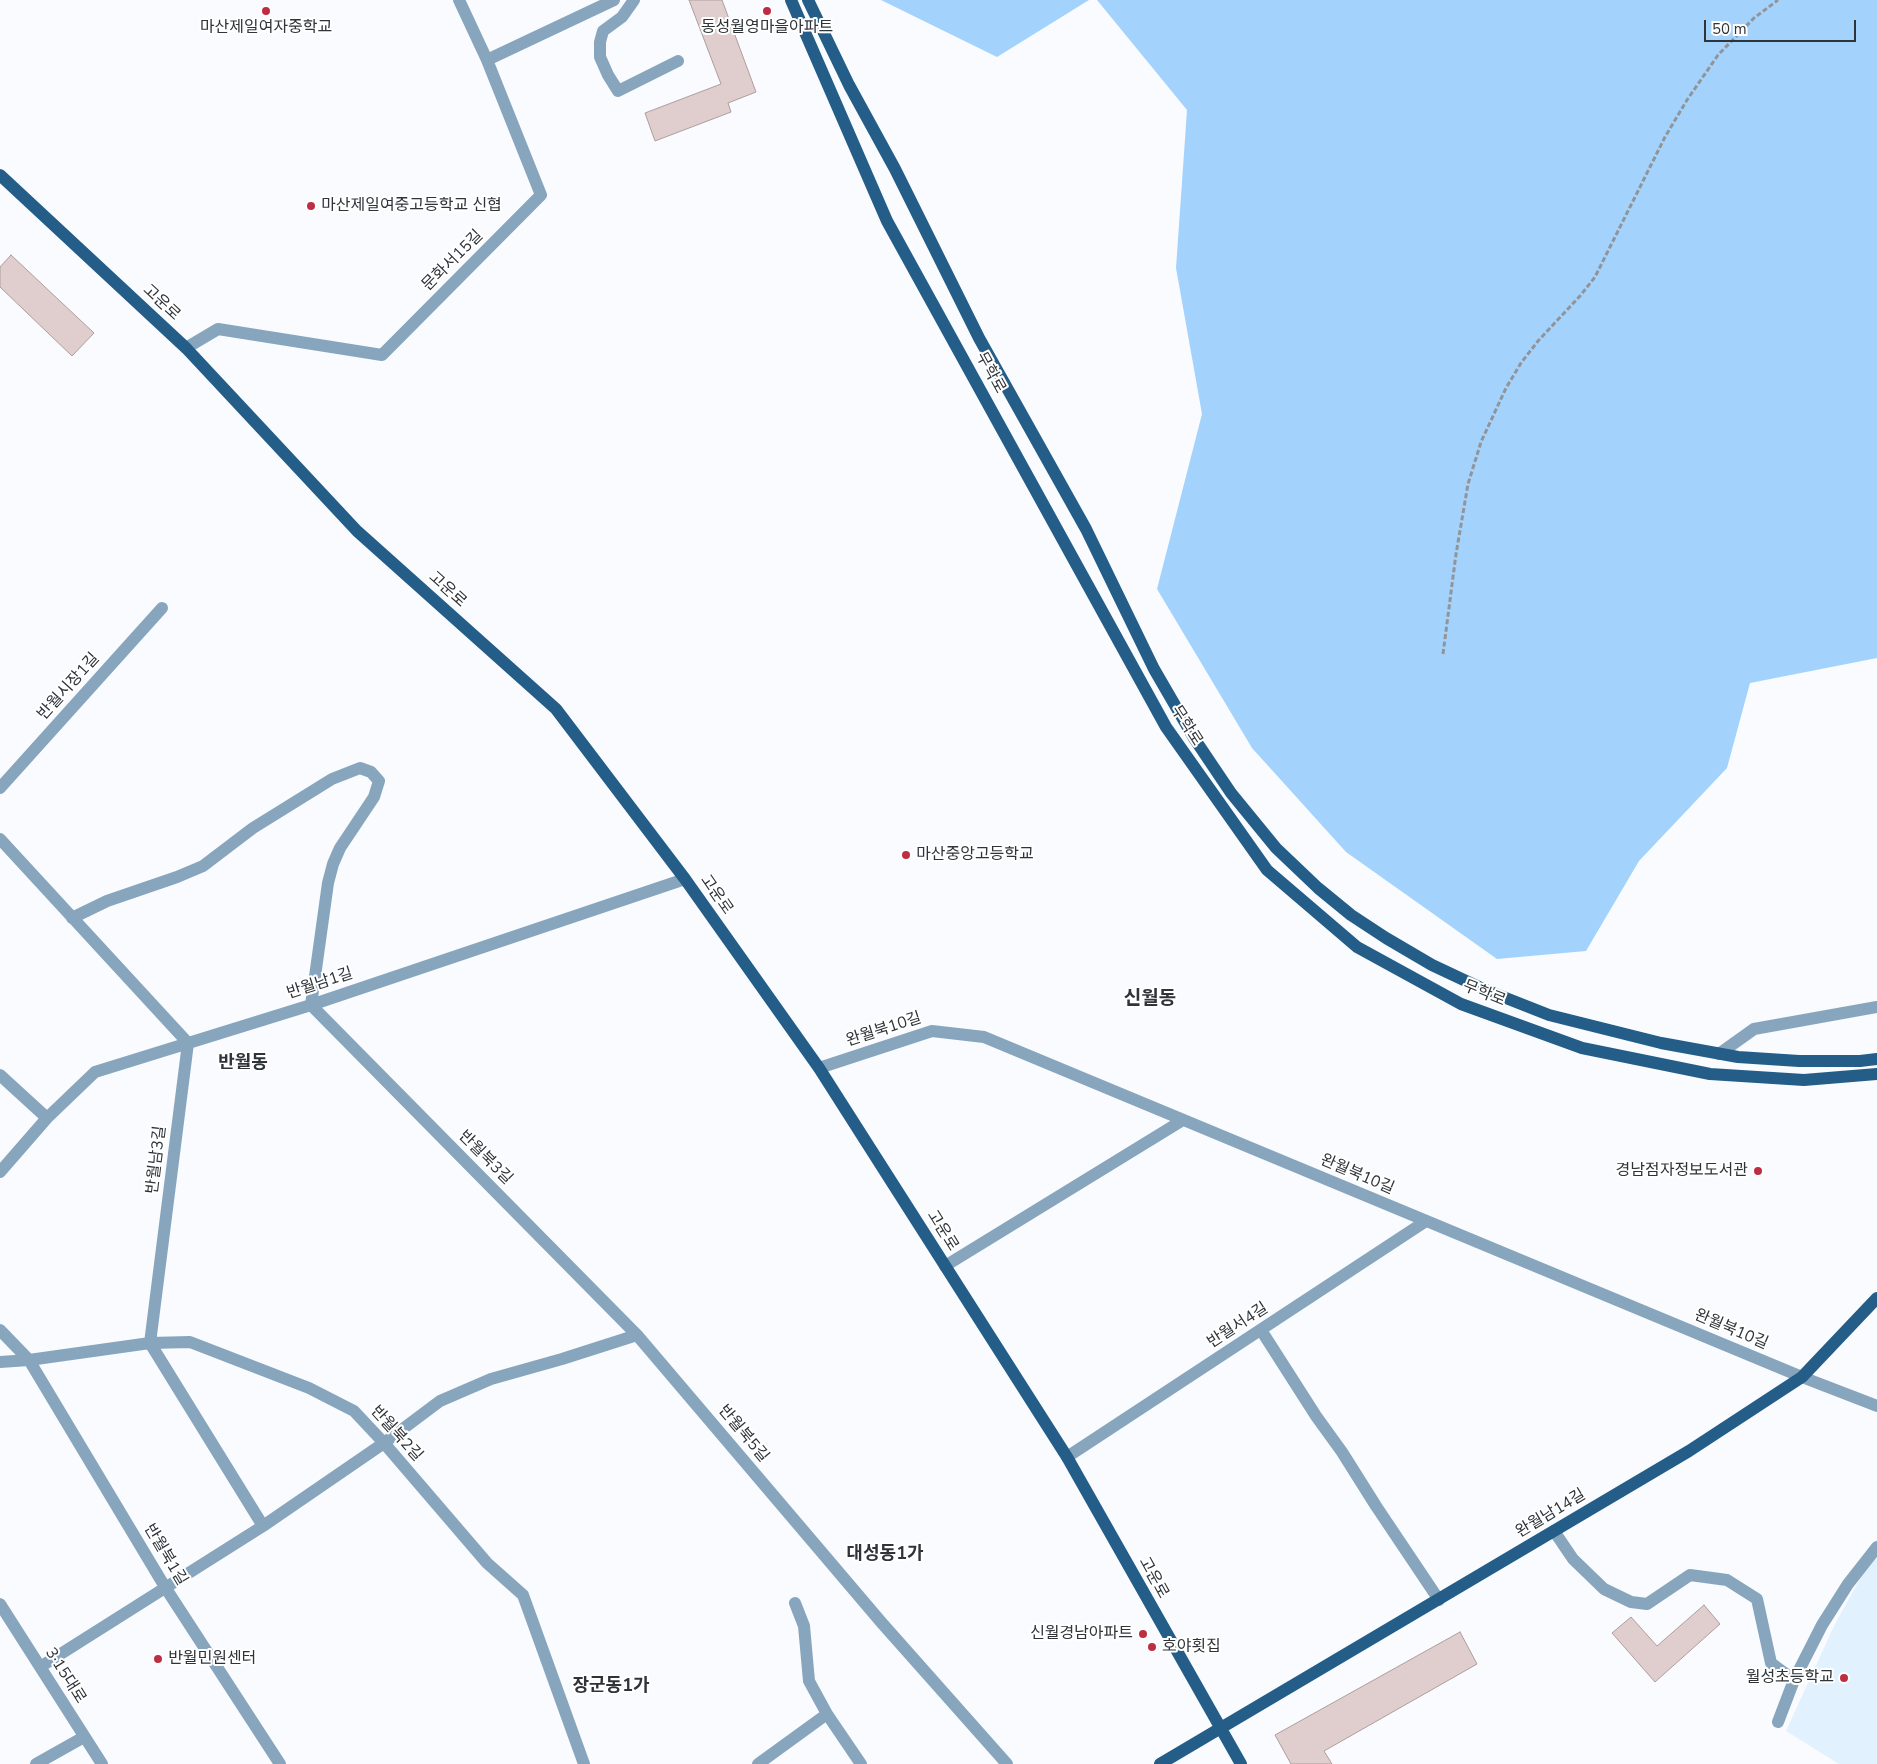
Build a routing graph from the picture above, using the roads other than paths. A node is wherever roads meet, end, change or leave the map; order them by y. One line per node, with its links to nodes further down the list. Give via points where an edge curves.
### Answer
1 (458, 0): 6 (street, 문화서15길)
2 (614, 0): 6 (street)
3 (634, 0): 7 (street, via 622,18 603,31 600,42 600,57 618,91)
4 (790, 0): 21 (main road, 무학로, via 887,221 1166,728 1267,870 1357,947 1461,1004 1582,1048 1710,1074 1804,1080)
5 (808, 0): 18 (main road, 무학로, via 979,338 1086,529 1154,669 1231,793 1276,848 1352,915 1432,965 1474,985 1558,1018)
6 (487, 60): 9 (street, 문화서15길, via 541,194 382,356 218,329)
7 (678, 61)
8 (0, 175): 9 (main road, 고운로)
9 (186, 348): 13 (main road, 고운로, via 357,531 556,709)
10 (162, 608): 11 (street, 반월시장1길)
11 (0, 788)
12 (0, 840): 14 (street)
13 (685, 879): 15 (street, 반월남1길); 20 (main road, 고운로)
14 (72, 918): 15 (street, via 107,901 203,866 253,828 332,779 360,768 371,772 379,781 374,797 340,848 328,883); 17 (street)
15 (311, 1005): 17 (street, 반월남1길); 31 (street, 반월북3길)
16 (1877, 1007): 18 (street, via 1754,1029)
17 (188, 1043): 23 (street, 반월남1길, via 95,1072); 32 (street, 반월남3길)
18 (1719, 1054): 19 (main road, 무학로, via 1764,1060)
19 (1877, 1059)
20 (819, 1068): 24 (street, 완월북10길, via 932,1031 984,1037); 27 (main road, 고운로)
21 (1877, 1074)
22 (0, 1075): 23 (street)
23 (47, 1118): 25 (street, 반월남1길)
24 (1183, 1120): 26 (street, 완월북10길); 27 (street)
25 (0, 1172)
26 (1426, 1221): 30 (street, 반월서4길); 35 (street, 완월북10길)
27 (945, 1266): 38 (main road, 고운로)
28 (1877, 1298): 35 (main road, 완월남14길)
29 (0, 1330): 33 (street, 반월북1길)
30 (1261, 1330): 38 (street, 반월서4길); 43 (street)
31 (637, 1335): 37 (street, via 491,1379 440,1401); 58 (street, 반월북5길, via 875,1615)
32 (150, 1343): 33 (street, 반월북2길); 37 (street, 반월북2길, via 190,1342 308,1388 354,1411); 39 (street)
33 (29, 1360): 34 (street, 반월북2길); 42 (street, 반월북1길)
34 (0, 1362)
35 (1802, 1377): 36 (street, 완월북10길); 40 (main road, 완월남14길, via 1689,1451)
36 (1877, 1406)
37 (384, 1443): 39 (street); 55 (street, 반월북2길, via 487,1563 523,1596)
38 (1067, 1457): 50 (main road, 고운로)
39 (263, 1526): 42 (street)
40 (1554, 1531): 43 (main road, 완월남14길); 47 (street, via 1573,1559 1604,1588 1631,1602 1647,1604 1690,1576 1727,1580 1757,1599 1771,1663)
41 (1877, 1547): 47 (street, via 1822,1625)
42 (165, 1587): 46 (street); 54 (street, 반월북1길)
43 (1439, 1600): 50 (main road, 완월남14길)
44 (795, 1603): 48 (street, via 804,1626 809,1681)
45 (0, 1604): 46 (street, 3·15대로)
46 (40, 1667): 51 (street, 3·15대로)
47 (1794, 1680): 49 (street)
48 (827, 1714): 56 (street); 57 (street)
49 (1778, 1722)
50 (1220, 1730): 59 (main road, 완월남14길); 60 (main road, 고운로)
51 (84, 1737): 52 (street); 53 (street, 3·15대로)
52 (36, 1764)
53 (102, 1764)
54 (280, 1764)
55 (584, 1764)
56 (758, 1764)
57 (861, 1764)
58 (1007, 1764)
59 (1160, 1764)
60 (1241, 1764)

